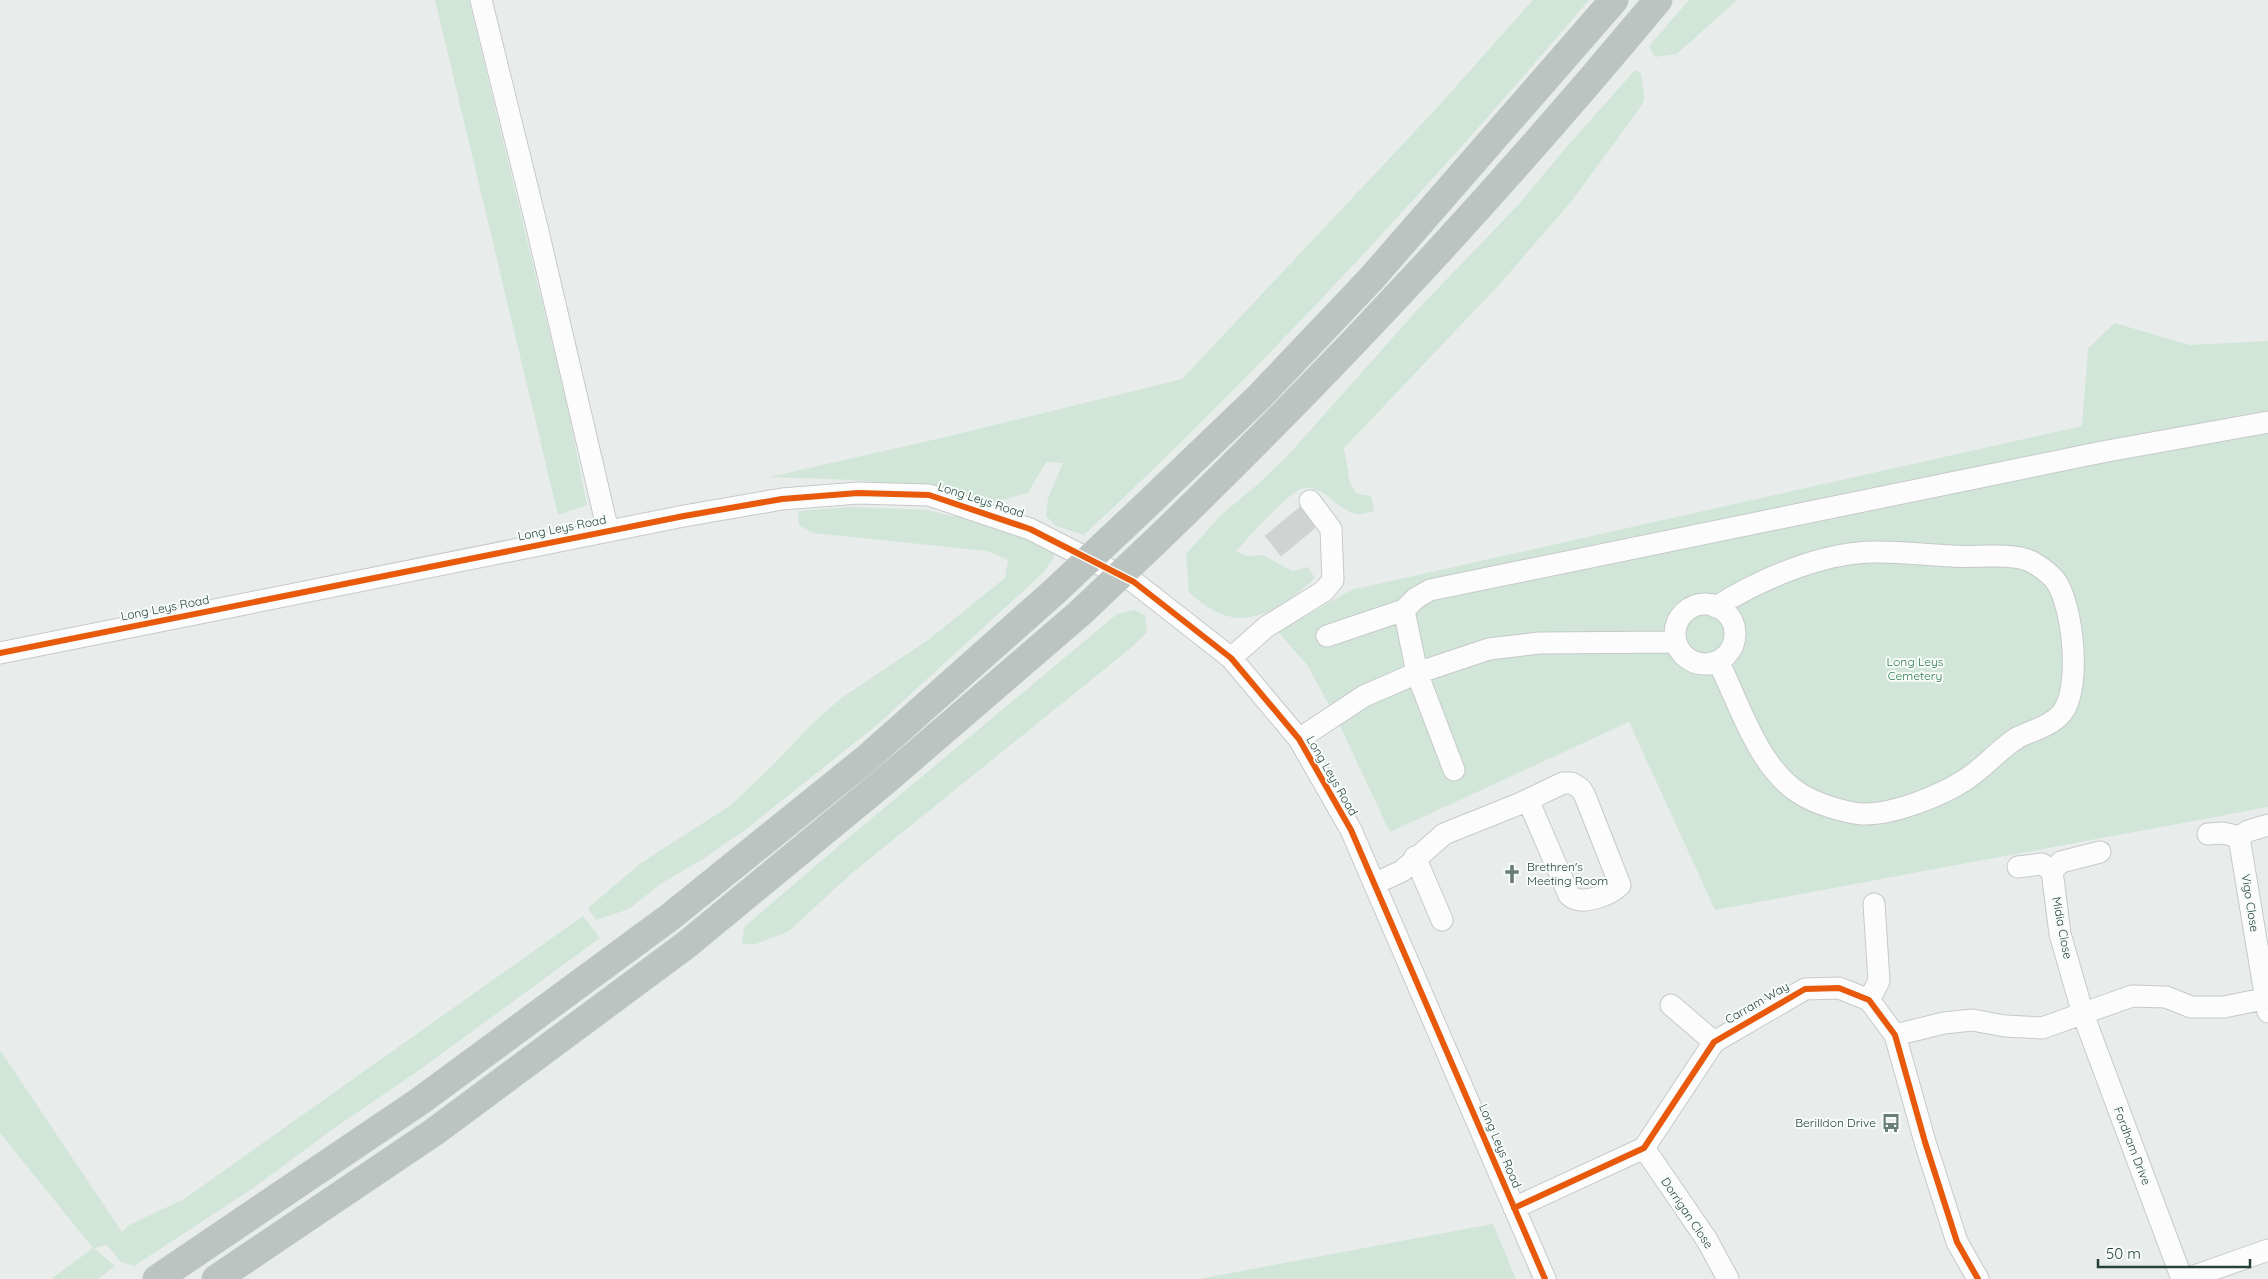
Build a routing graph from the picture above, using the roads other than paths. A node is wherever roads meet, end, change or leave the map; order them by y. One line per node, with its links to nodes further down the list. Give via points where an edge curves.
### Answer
1 (481, 0): 6 (street)
2 (1614, 0): 37 (highway, bridge, via 1371,279 1258,397 1054,592 866,759 670,917 420,1101)
3 (1658, 0): 38 (highway, bridge, via 1502,183 1308,392 1080,613 885,781 686,945 434,1132)
4 (2268, 422): 8 (street, via 2102,452 1430,590)
5 (1310, 501): 12 (street, via 1332,529 1333,580 1324,591 1266,627)
6 (608, 531): 11 (street, Long Leys Road); 12 (street, Long Leys Road, via 782,499 858,493 929,495 1022,525 1134,582)
7 (1716, 607): 10 (street, via 1702,604 1683,613 1677,622); 13 (street, via 1729,616 1735,636 1728,654); 13 (street, via 1772,577 1826,558 1869,552 2000,556 2030,561 2054,579 2065,601 2073,662 2071,692 2063,712 2042,729 2017,738 1966,780 1932,798 1902,808 1863,814 1832,807 1799,793 1772,768 1753,738)
8 (1404, 610): 9 (street); 14 (street)
9 (1327, 636)
10 (1676, 642): 13 (street, via 1686,658 1694,663 1703,665); 14 (street, via 1539,643 1498,648)
11 (0, 653)
12 (1231, 658): 15 (street, Long Leys Road)
13 (1718, 661)
14 (1418, 673): 15 (street, via 1364,696); 16 (street)
15 (1299, 739): 25 (street, Long Leys Road, via 1351,830)
16 (1454, 770)
17 (1528, 800): 17 (street, via 1563,782 1581,789 1620,885 1579,901 1569,896); 22 (street, via 1444,834)
18 (2268, 825): 20 (street)
19 (2208, 834): 20 (street)
20 (2239, 837): 29 (street, Vigo Close)
21 (2100, 852): 24 (street, via 2061,862)
22 (1415, 857): 25 (street, via 1402,871); 27 (street)
23 (2018, 867): 24 (street, via 2042,864)
24 (2052, 871): 31 (street, Midia Close, via 2060,934)
25 (1374, 884): 35 (street, Long Leys Road)
26 (1874, 904): 28 (street, via 1880,981)
27 (1442, 920)
28 (1869, 1000): 32 (street); 33 (street, Carram Way, via 1839,988 1806,989)
29 (2267, 1003): 31 (street, via 2191,1007 2166,997 2132,996)
30 (1670, 1005): 33 (street)
31 (2083, 1014): 32 (street, via 2042,1028 1972,1020 1944,1023); 42 (street, Fordham Drive)
32 (1895, 1036): 41 (street, via 1958,1242)
33 (1714, 1042): 34 (street, Carram Way)
34 (1644, 1148): 35 (street); 40 (street, Dorrigan Close, via 1707,1240)
35 (1514, 1208): 39 (street, Long Leys Road)
36 (2268, 1250): 43 (street)
37 (157, 1279)
38 (216, 1279)
39 (1545, 1279)
40 (1728, 1279)
41 (1978, 1279)
42 (2182, 1279)
43 (2186, 1279)

